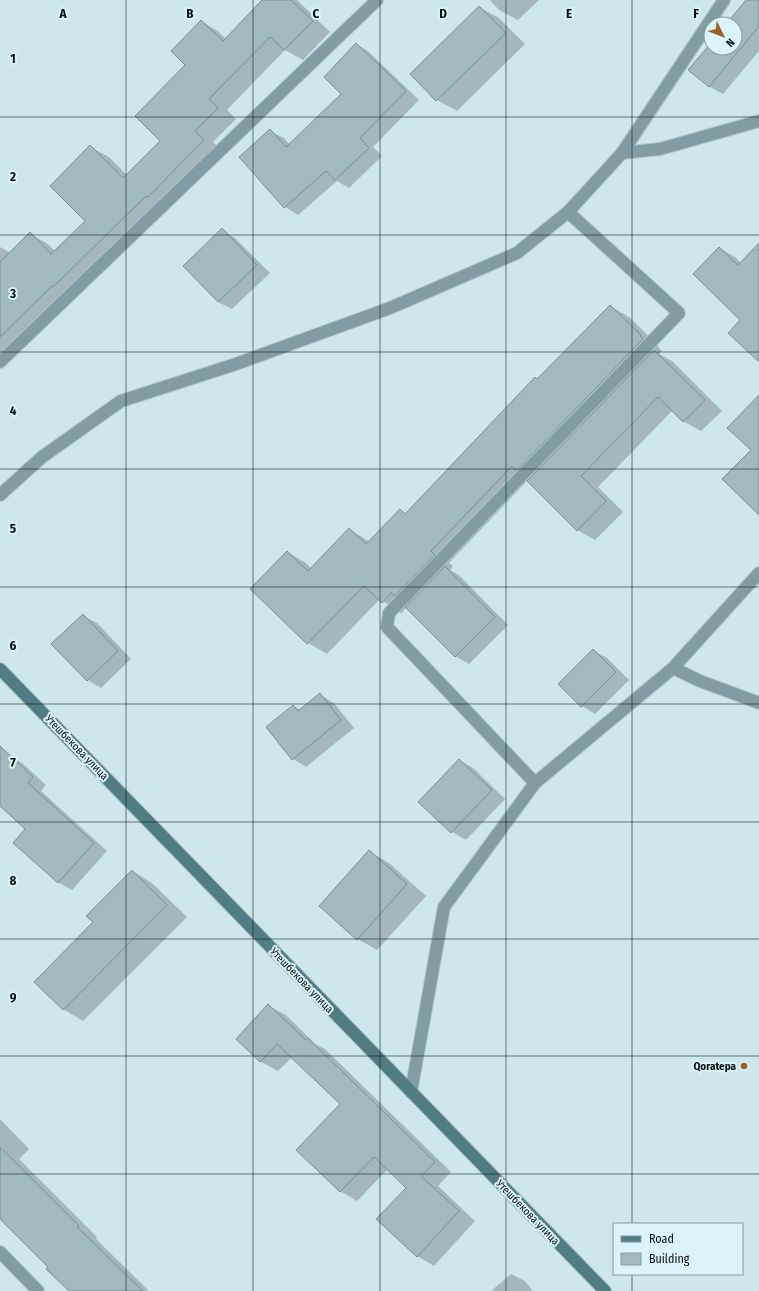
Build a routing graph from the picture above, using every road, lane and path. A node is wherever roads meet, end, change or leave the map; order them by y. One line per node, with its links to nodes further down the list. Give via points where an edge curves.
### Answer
1 (377, 0): 6 (street)
2 (724, 0): 4 (street)
3 (759, 121): 4 (street, via 660,149)
4 (622, 153): 5 (street)
5 (568, 212): 7 (street, via 517,253 390,308 236,364 121,400 42,457); 12 (street, via 679,313 389,612 387,627)
6 (0, 362)
7 (0, 495)
8 (759, 573): 9 (street)
9 (673, 668): 11 (street); 12 (street)
10 (0, 669): 13 (main road, Утешбекова улица)
11 (759, 703)
12 (535, 783): 13 (street, via 444,907)
13 (411, 1092): 16 (main road, Утешбекова улица)
14 (0, 1252): 15 (street)
15 (38, 1291)
16 (605, 1291)

